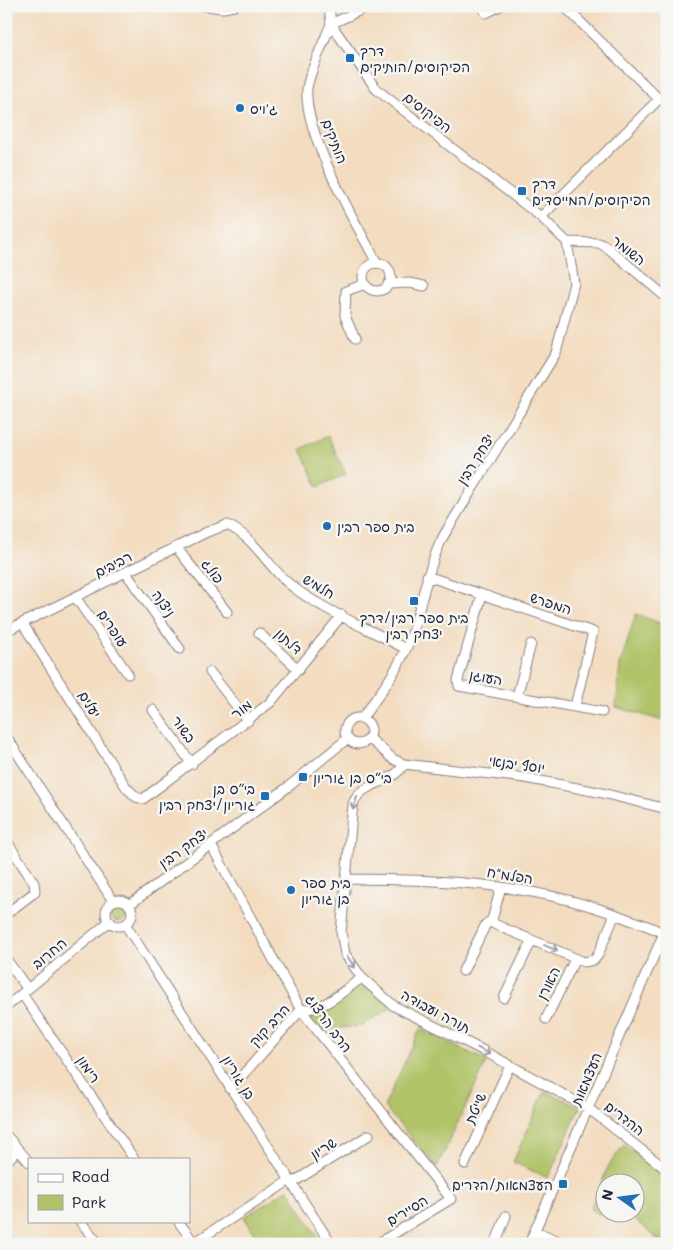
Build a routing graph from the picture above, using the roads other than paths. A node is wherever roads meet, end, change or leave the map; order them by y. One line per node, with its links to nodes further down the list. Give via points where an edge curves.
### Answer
1 (205, 6): 2 (street)
2 (234, 6)
3 (329, 6): 8 (street, הפיקוסים)
4 (370, 6): 8 (street)
5 (482, 6): 6 (street, via 486,13)
6 (500, 6)
7 (564, 6): 9 (street, via 660,99)
8 (331, 24): 9 (street, הפיקוסים, via 376,89); 11 (street, הותיקים, via 307,89 312,129 350,214)
9 (541, 217): 10 (street)
10 (567, 242): 15 (street, השומר, via 599,244 608,248); 20 (street, יצחק רבין, via 574,283 556,352 444,535)
11 (377, 263): 12 (street, via 364,272); 13 (street, via 385,265 390,272)
12 (366, 284): 13 (street, via 377,290); 16 (street, via 346,291 346,316)
13 (388, 284): 14 (street)
14 (424, 286)
15 (667, 298)
16 (355, 340)
17 (233, 528): 18 (street, רביבים, via 220,526); 24 (street, חלמיש, via 247,537 288,582)
18 (176, 547): 19 (street, רביבים); 23 (street, פולג)
19 (126, 573): 22 (street, רביבים); 29 (street, ניצנה)
20 (427, 576): 21 (street, המפרש); 30 (street, יצחק רבין)
21 (482, 595): 34 (street, העוגן, via 459,686); 35 (street, המפרש, via 593,632)
22 (76, 598): 25 (street, רביבים); 33 (street, עופרים)
23 (228, 612)
24 (342, 615): 30 (street, חלמיש); 31 (street, מור)
25 (23, 624): 26 (street, רביבים); 45 (street, יעלים)
26 (6, 631)
27 (259, 633): 31 (street, דלתון)
28 (531, 644): 34 (street)
29 (180, 649)
30 (406, 649): 38 (street, יצחק רבין)
31 (299, 670): 39 (street, מור, via 271,702)
32 (210, 672): 39 (street)
33 (128, 674)
34 (517, 696): 35 (street, העוגן)
35 (575, 706): 37 (street, העוגן)
36 (153, 710): 43 (street, בשור)
37 (602, 712)
38 (362, 718): 41 (street, via 370,726); 42 (street, via 353,718 346,724)
39 (248, 721): 43 (street, מור)
40 (6, 736): 51 (street)
41 (369, 738): 42 (street, via 358,744); 44 (street, יוסף יבנאי)
42 (346, 739): 48 (street, יצחק רבין)
43 (192, 764): 45 (street, מור, via 150,796)
44 (404, 764): 46 (street, יוסף יבנאי, via 534,779); 49 (street, תורה ועבודה, one-way to 49, via 396,775 360,792 355,798)
45 (136, 798)
46 (667, 809)
47 (6, 840): 53 (street, via 34,883 35,892)
48 (210, 845): 52 (street, יצחק רבין); 67 (street, הרב הרצוג)
49 (346, 879): 50 (street, הפלמ"ח, via 416,879); 63 (street, תורה ועבודה, one-way to 63, via 342,943 345,954)
50 (501, 887): 54 (street, הפלמ"ח, via 581,902); 55 (street)
51 (113, 901): 52 (street, via 122,900); 56 (street, via 107,912)
52 (130, 904): 57 (street, via 131,917)
53 (6, 914)
54 (615, 914): 58 (street, הפלמ"ח); 61 (street, האורן, via 594,960 584,962)
55 (492, 920): 59 (street, האורן, via 494,924); 62 (street, via 486,924)
56 (110, 921): 57 (street, via 115,925); 64 (street, החרוב)
57 (125, 924): 70 (street, בן גוריון)
58 (666, 932): 71 (street, העצמאות)
59 (532, 940): 61 (street, האורן, one-way to 61); 65 (street)
60 (6, 959): 64 (street, רימון)
61 (575, 959): 68 (street, האורן)
62 (463, 971)
63 (362, 978): 67 (street, הרב קוק, via 329,1003 317,1009); 69 (street, תורה ועבודה, one-way to 69, via 394,1006)
64 (25, 991): 66 (street, החרוב); 75 (street, רימון)
65 (504, 998)
66 (6, 1007)
67 (300, 1010): 70 (street, הרב קוק); 81 (street, הרב הרצוג)
68 (546, 1020)
69 (510, 1064): 71 (street, תורה ועבודה); 78 (street, שייטת)
70 (230, 1088): 80 (street, בן גוריון)
71 (588, 1108): 79 (street, ההדרים); 85 (street, העצמאות)
72 (6, 1135): 74 (street)
73 (369, 1136): 80 (street, שריון)
74 (18, 1150): 76 (street); 77 (street)
75 (133, 1158)
76 (6, 1161)
77 (28, 1161)
78 (465, 1164)
79 (667, 1170)
80 (291, 1182): 86 (street); 88 (street, בן גוריון)
81 (451, 1198): 89 (street, הסיירים)
82 (506, 1216): 90 (street)
83 (81, 1222): 87 (street)
84 (179, 1222): 86 (street)
85 (535, 1231): 91 (street, העצמאות); 92 (street)
86 (194, 1243)
87 (99, 1244)
88 (331, 1244)
89 (377, 1244)
90 (495, 1244)
91 (529, 1244)
92 (565, 1244)

